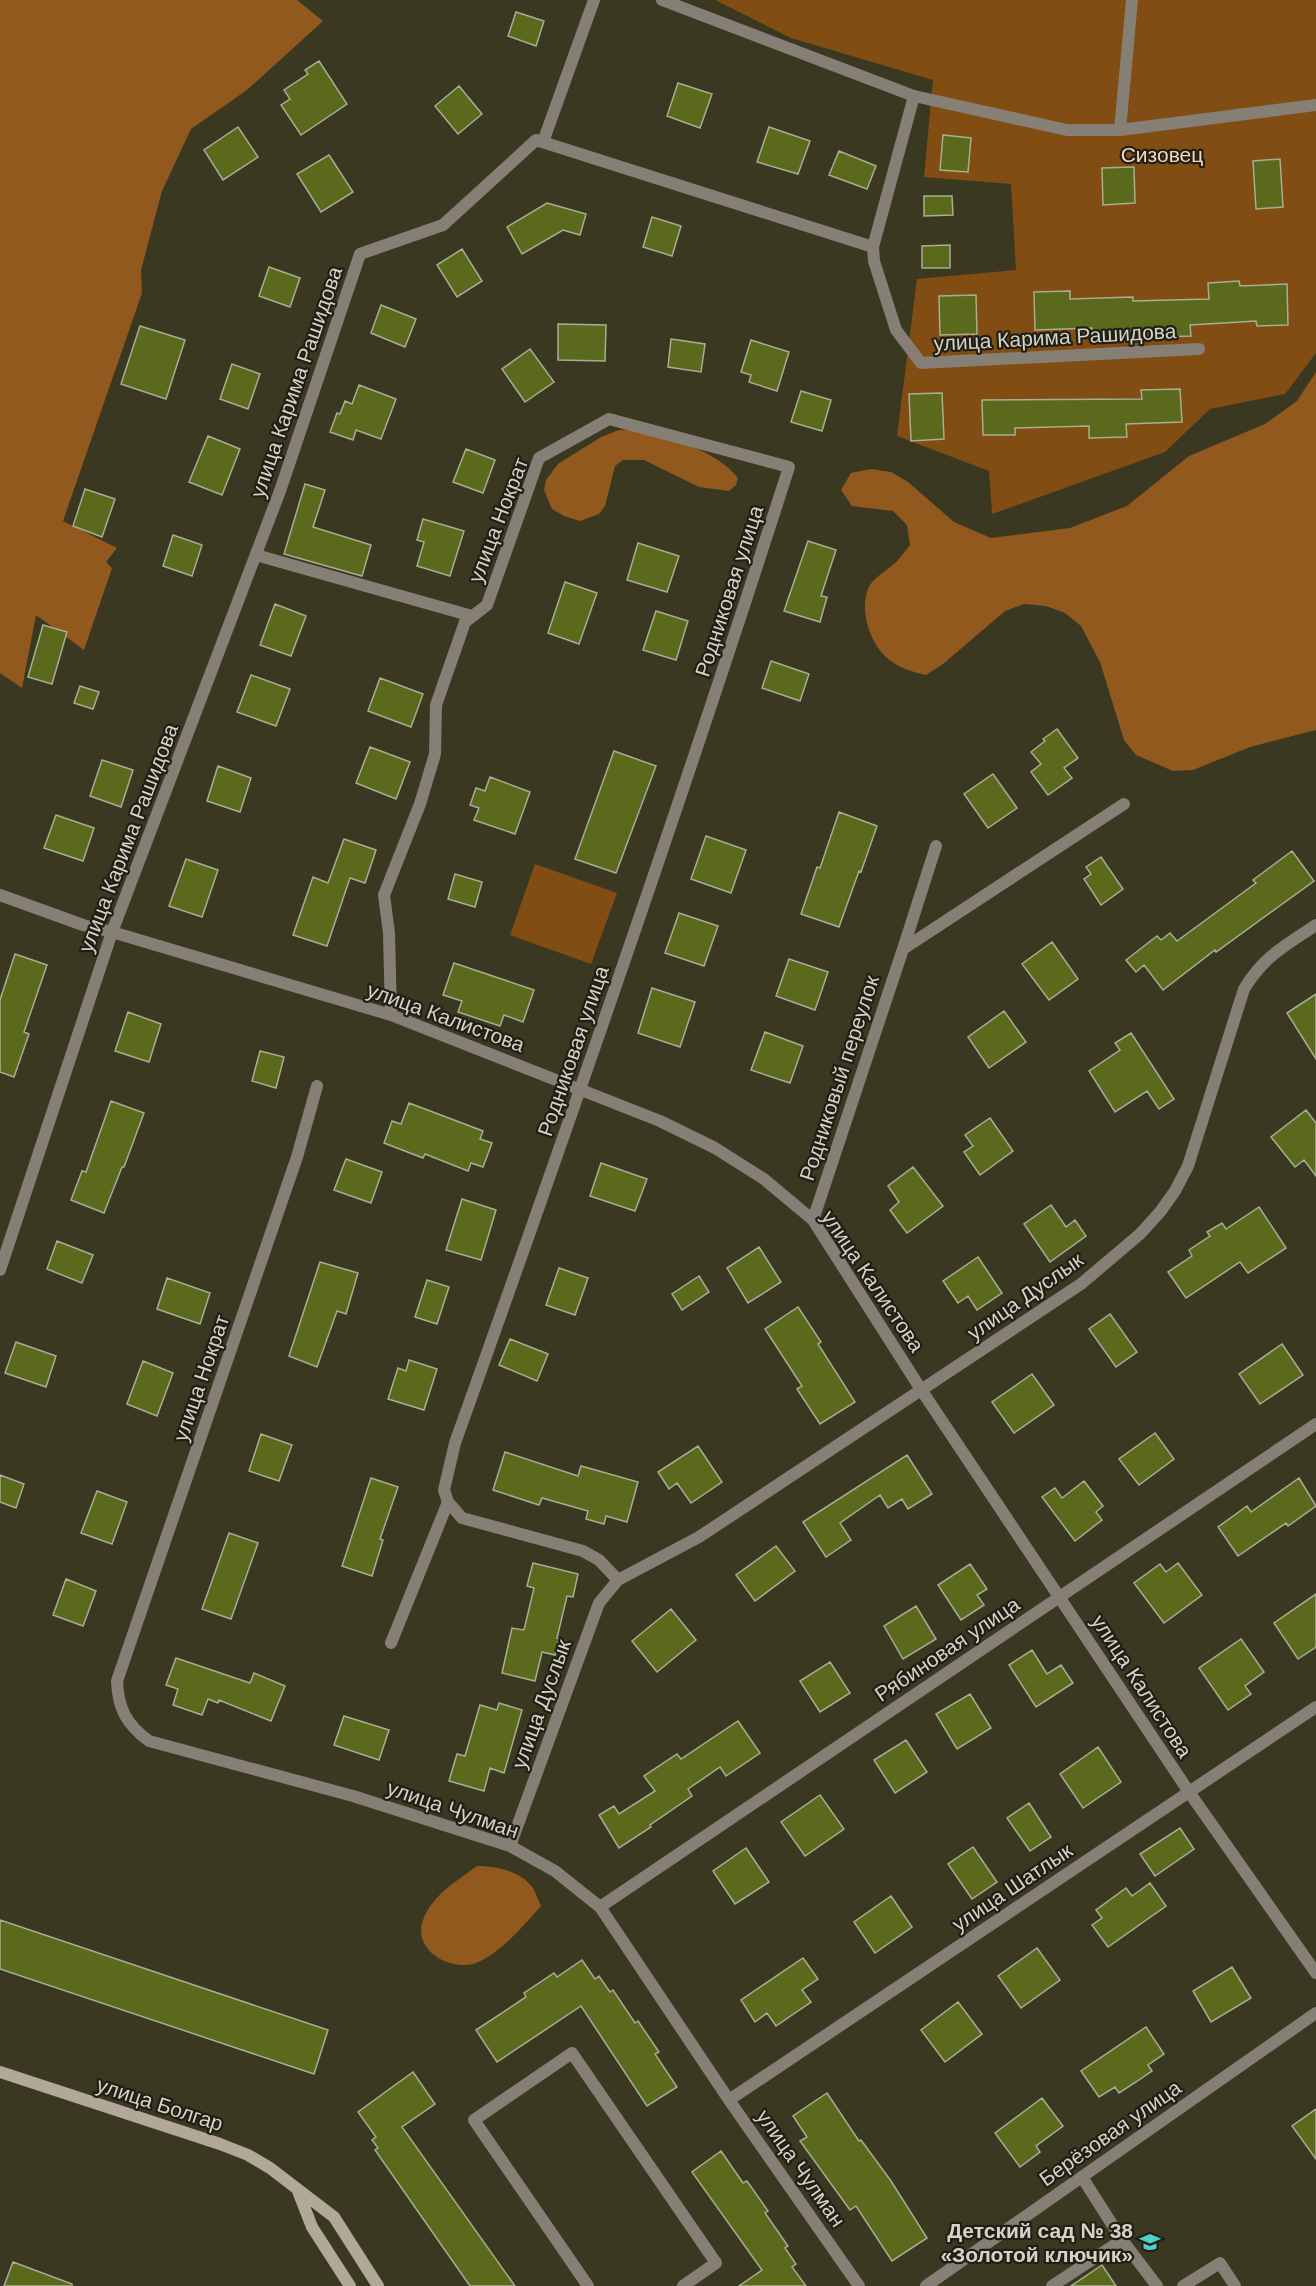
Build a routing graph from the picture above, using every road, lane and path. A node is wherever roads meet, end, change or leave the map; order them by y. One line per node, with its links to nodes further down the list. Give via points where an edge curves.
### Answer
1 (594, 0): 7 (street)
2 (663, 0): 4 (street)
3 (1132, 0): 6 (street)
4 (914, 96): 6 (street, via 1067,130); 8 (street)
5 (1316, 105): 6 (street)
6 (1120, 130)
7 (543, 142): 8 (street); 11 (street, улица Карима Рашидова, via 536,140 443,225 360,254)
8 (873, 247): 9 (street, улица Карима Рашидова, via 896,330 921,363)
9 (1199, 350)
10 (789, 467): 12 (street, улица Нократ, via 609,419 538,458 487,605); 21 (street, Родниковая улица)
11 (256, 555): 12 (street); 17 (street, улица Карима Рашидова)
12 (472, 616): 19 (street, улица Нократ, via 465,622 436,705 435,754 384,895)
13 (1124, 804): 18 (street)
14 (936, 846): 18 (street, Родниковый переулок)
15 (0, 895): 17 (street, улица Калистова)
16 (1316, 925): 24 (street, улица Дуслык, via 1268,957 1244,989 1188,1166 1160,1212 1082,1284)
17 (112, 932): 19 (street, улица Калистова); 23 (street, улица Карима Рашидова)
18 (903, 949): 22 (street, Родниковый переулок)
19 (391, 1015): 21 (street, улица Калистова)
20 (317, 1086): 30 (street, улица Нократ, via 297,1157)
21 (581, 1090): 22 (street, улица Калистова, via 715,1148 765,1179); 26 (street, Родниковая улица, via 455,1443 444,1490)
22 (813, 1220): 24 (street, улица Калистова)
23 (0, 1270)
24 (922, 1390): 27 (street, улица Дуслык, via 699,1537); 28 (street, улица Калистова)
25 (1316, 1425): 28 (street, Рябиновая улица)
26 (448, 1502): 27 (street, via 462,1518 583,1551 599,1560); 29 (street, Родниковая улица)
27 (618, 1580): 33 (street, улица Дуслык, via 598,1603)
28 (1060, 1596): 32 (street, улица Калистова); 34 (street, Рябиновая улица)
29 (391, 1643)
30 (117, 1681): 33 (street, улица Чулман, via 126,1720 149,1741 352,1796)
31 (1316, 1707): 32 (street, улица Шатлык)
32 (1188, 1792): 35 (street, улица Калистова); 38 (street, улица Шатлык)
33 (510, 1846): 34 (street, улица Чулман, via 555,1871)
34 (600, 1907): 38 (street, улица Чулман)
35 (1316, 1973)
36 (1316, 2013): 39 (street, Берёзовая улица)
37 (0, 2072): 40 (street, улица Болгар, via 248,2155)
38 (729, 2100): 46 (street, улица Чулман)
39 (1082, 2177): 41 (street); 47 (street, Берёзовая улица)
40 (298, 2191): 42 (street, улица Болгар, via 312,2227); 43 (street, улица Болгар, via 334,2217)
41 (1122, 2240): 48 (street); 49 (street)
42 (351, 2286)
43 (378, 2286)
44 (588, 2286): 45 (street, via 474,2120 572,2053 716,2263)
45 (683, 2286)
46 (859, 2286)
47 (926, 2286)
48 (1052, 2286)
49 (1157, 2286)
50 (1183, 2286): 51 (street, via 1220,2263)
51 (1235, 2286)

